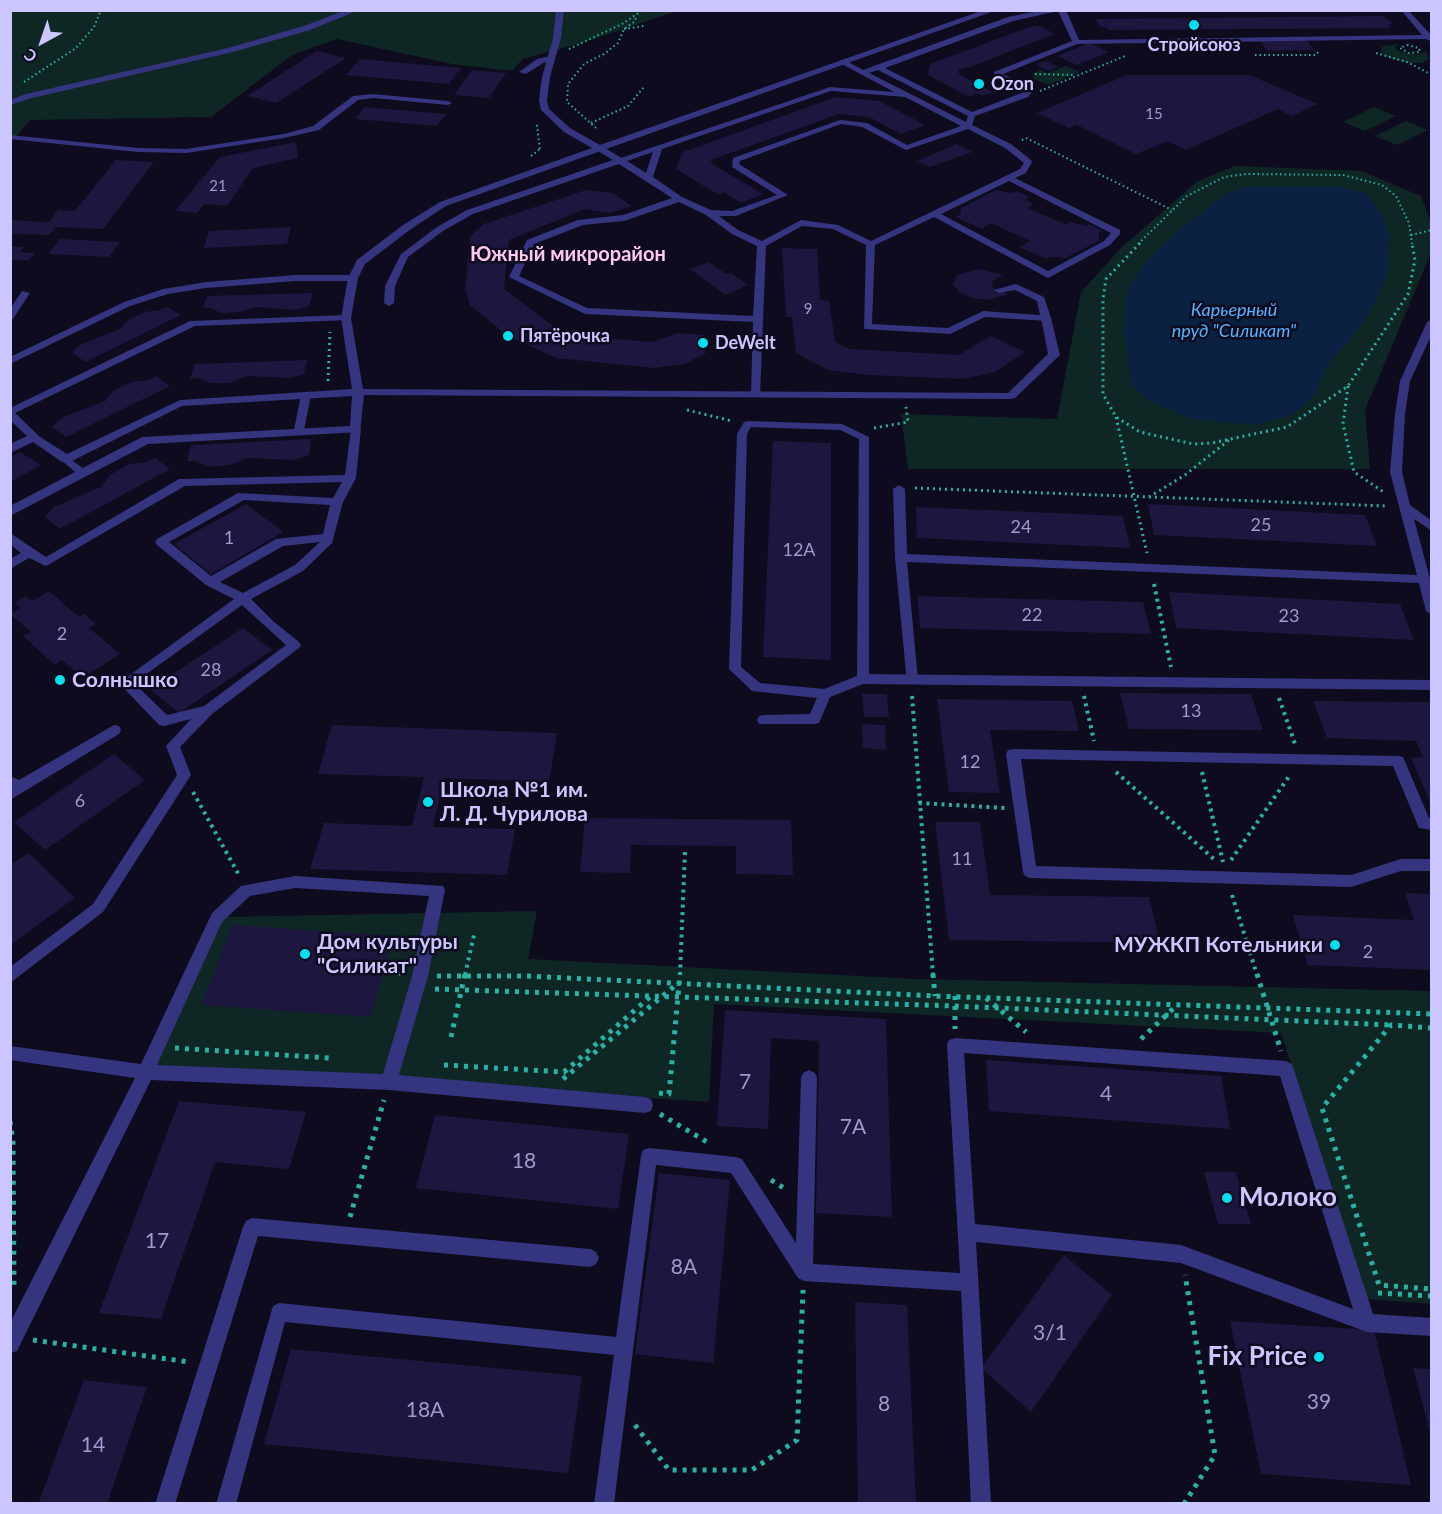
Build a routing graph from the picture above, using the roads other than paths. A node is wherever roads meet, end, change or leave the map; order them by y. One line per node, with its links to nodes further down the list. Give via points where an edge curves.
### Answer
1 (355, 10): 15 (street, via 230,50)
2 (560, 10): 9 (street)
3 (993, 10): 10 (street)
4 (1056, 10): 11 (lane, via 1011,19)
5 (1062, 10): 8 (lane)
6 (1404, 10): 7 (lane)
7 (1430, 39): 8 (lane)
8 (1076, 42): 17 (lane, via 997,74 1028,92)
9 (551, 57): 12 (lane); 21 (street, via 543,100 545,110 567,130)
10 (842, 63): 13 (lane); 21 (street)
11 (878, 68): 13 (lane); 17 (lane)
12 (523, 72)
13 (863, 73): 14 (lane)
14 (905, 94): 18 (lane); 20 (lane, via 830,89)
15 (10, 103)
16 (448, 103): 19 (lane, via 356,98 316,128 186,151)
17 (972, 115): 18 (lane)
18 (968, 126): 24 (lane, via 1008,146 1028,162 1023,171); 26 (lane, via 906,148 864,125 840,122 736,160 735,165 784,195 733,214)
19 (10, 137)
20 (659, 147): 22 (lane); 23 (lane)
21 (599, 148): 22 (lane); 30 (street, via 437,208 381,245 361,262)
22 (622, 161): 23 (lane); 33 (lane, via 470,212 440,229 404,256 390,286)
23 (649, 177): 25 (lane)
24 (1009, 178): 27 (lane); 27 (lane, via 1117,232 1107,243 1048,275)
25 (679, 199): 26 (lane); 37 (lane, via 624,218 581,222 530,242 514,277 585,311)
26 (709, 213): 29 (lane)
27 (933, 213): 28 (lane)
28 (871, 244): 29 (lane, via 835,227 801,223); 36 (lane, via 867,327 950,331 983,314)
29 (762, 245): 37 (lane)
30 (353, 278): 35 (street); 39 (lane, via 285,279 166,291 127,304)
31 (999, 290): 36 (lane, via 1016,287 1041,299)
32 (26, 292): 34 (lane)
33 (389, 303)
34 (10, 317)
35 (346, 318): 40 (street); 43 (lane, via 193,323)
36 (1046, 318): 41 (street, via 1054,355 1011,396)
37 (758, 320): 41 (lane)
38 (1431, 322): 53 (lane, via 1405,381 1400,414 1396,472)
39 (15, 358)
40 (358, 392): 41 (street); 42 (street); 44 (street)
41 (756, 394)
42 (306, 395): 45 (lane); 48 (street, via 180,403)
43 (10, 413): 46 (lane)
44 (356, 429): 45 (street); 50 (lane)
45 (300, 430): 49 (street, via 146,440)
46 (34, 437): 47 (street); 48 (street)
47 (10, 449)
48 (66, 459): 49 (lane)
49 (83, 473): 54 (street)
50 (350, 478): 52 (lane); 58 (lane, via 183,482 46,562)
51 (899, 489): 59 (lane)
52 (337, 502): 57 (lane); 62 (lane, via 242,496 161,542)
53 (1405, 507): 55 (lane); 61 (lane)
54 (10, 512)
55 (1431, 527)
56 (10, 537): 58 (lane)
57 (327, 537): 62 (lane, via 280,542); 63 (lane, via 326,543 299,568)
58 (29, 553): 60 (lane)
59 (901, 558): 61 (lane); 66 (lane)
60 (10, 565)
61 (1423, 579): 64 (lane)
62 (210, 582): 63 (lane)
63 (243, 598): 69 (lane, via 295,645); 69 (lane, via 125,682 164,722)
64 (1431, 611)
65 (863, 679): 66 (street); 68 (lane); 68 (lane, via 864,437 842,427 748,424 742,434 735,669 757,688)
66 (912, 680): 67 (street)
67 (1431, 685)
68 (825, 694): 70 (lane, via 814,719)
69 (208, 710): 75 (lane, via 173,746 184,775 98,908)
70 (764, 720)
71 (114, 730): 72 (lane)
72 (13, 788)
73 (1431, 824): 74 (lane, via 1424,824 1398,761 1013,754 1030,872 1226,873 1352,881 1401,864)
74 (1431, 865)
75 (10, 976)
76 (10, 1053): 77 (lane)
77 (146, 1072): 79 (lane); 79 (lane, via 217,918 246,890 295,882 438,890 418,982); 87 (lane)
78 (809, 1078): 83 (lane)
79 (389, 1082): 80 (lane)
80 (645, 1105)
81 (967, 1232): 84 (lane); 85 (lane, via 1181,1254); 85 (lane, via 955,1045 1286,1069)
82 (590, 1258): 89 (lane, via 252,1227)
83 (804, 1272): 84 (lane); 88 (lane, via 736,1165 650,1156)
84 (970, 1283): 92 (lane)
85 (1367, 1323): 86 (lane)
86 (1431, 1327)
87 (12, 1341)
88 (624, 1347): 90 (lane, via 279,1312); 91 (lane)
89 (165, 1503)
90 (226, 1503)
91 (604, 1503)
92 (981, 1503)

